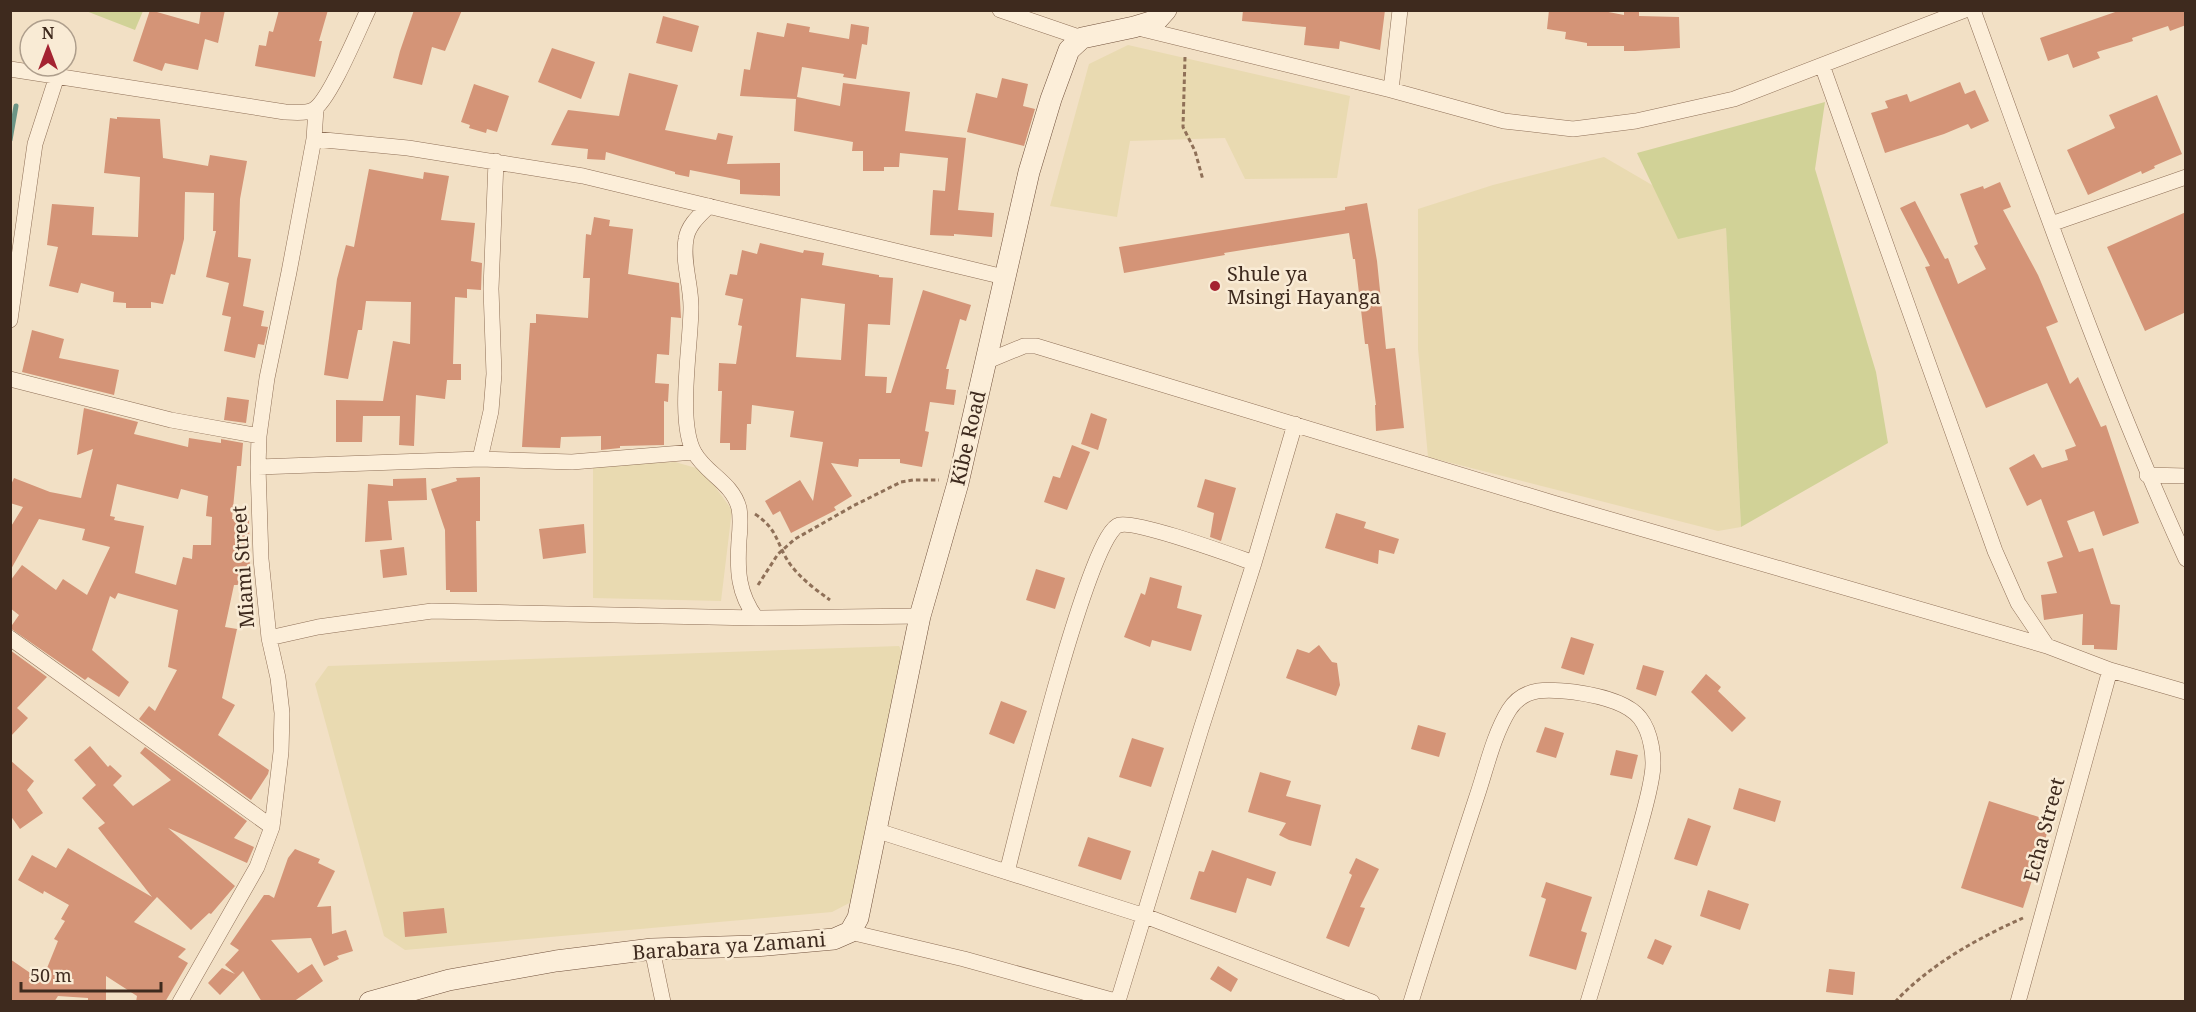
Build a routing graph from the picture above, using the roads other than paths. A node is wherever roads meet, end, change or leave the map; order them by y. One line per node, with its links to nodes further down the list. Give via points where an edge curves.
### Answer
1 (368, 10): 13 (street)
2 (1000, 10): 8 (street)
3 (1166, 10): 7 (street, via 1157,20)
4 (1400, 10): 12 (street)
5 (1965, 10): 9 (street)
6 (1973, 10): 18 (street)
7 (1134, 27): 8 (street); 12 (street)
8 (1082, 38): 19 (street, Kibe Road, via 1069,50 1051,99)
9 (1822, 65): 12 (street, via 1734,99 1636,121 1573,129 1504,121); 36 (street, via 1995,551 2018,603)
10 (56, 78): 20 (street, via 35,144)
11 (70, 78): 13 (street, via 285,112)
12 (1391, 90)
13 (316, 109): 14 (street, Miami Street)
14 (314, 139): 15 (street); 24 (street, Miami Street, via 267,378)
15 (496, 161): 17 (street, via 583,176); 26 (street, via 491,290 494,374 491,411)
16 (2186, 177): 18 (street)
17 (710, 206): 19 (street); 25 (street, via 686,236 685,250 691,306 686,411)
18 (2051, 224): 28 (street)
19 (1004, 277): 21 (street, Kibe Road)
20 (10, 320)
21 (985, 362): 23 (street, via 1031,345); 32 (street, Kibe Road, via 958,483)
22 (10, 379): 24 (street, via 171,420)
23 (1294, 424): 31 (street); 36 (street)
24 (260, 436): 27 (street, Miami Street)
25 (694, 452): 26 (street, via 573,462); 33 (street, via 729,488 738,505 740,580 745,602)
26 (480, 459): 27 (street)
27 (258, 467): 35 (street, Miami Street)
28 (2147, 475): 29 (street); 30 (street)
29 (2186, 476)
30 (2186, 559)
31 (1254, 563): 41 (street, via 1135,526 1112,528 1083,598 1034,762); 42 (street)
32 (920, 616): 33 (street); 40 (street, Kibe Road)
33 (756, 618): 35 (street, via 432,611)
34 (10, 638): 39 (street)
35 (269, 638): 39 (street, Miami Street, via 282,713)
36 (2047, 646): 37 (street)
37 (2110, 670): 38 (street); 52 (street, Echa Street)
38 (2186, 692)
39 (272, 827): 47 (street, Miami Street, via 257,867)
40 (875, 830): 41 (street); 43 (street, Kibe Road, via 858,918)
41 (1007, 872): 42 (street)
42 (1145, 916): 46 (street); 49 (street)
43 (850, 932): 44 (street, Barabara ya Zamani, via 834,939 755,946); 46 (street, Barabara ya Zamani)
44 (652, 949): 45 (street, Barabara ya Zamani, via 534,964 449,980); 48 (street)
45 (381, 1000)
46 (1118, 1001)
47 (180, 1002)
48 (663, 1002)
49 (1372, 1002)
50 (1411, 1002): 51 (street, via 1509,709 1521,696 1554,689 1602,698 1630,709 1641,719 1652,753 1652,773 1642,817)
51 (1588, 1002)
52 (2018, 1002)

